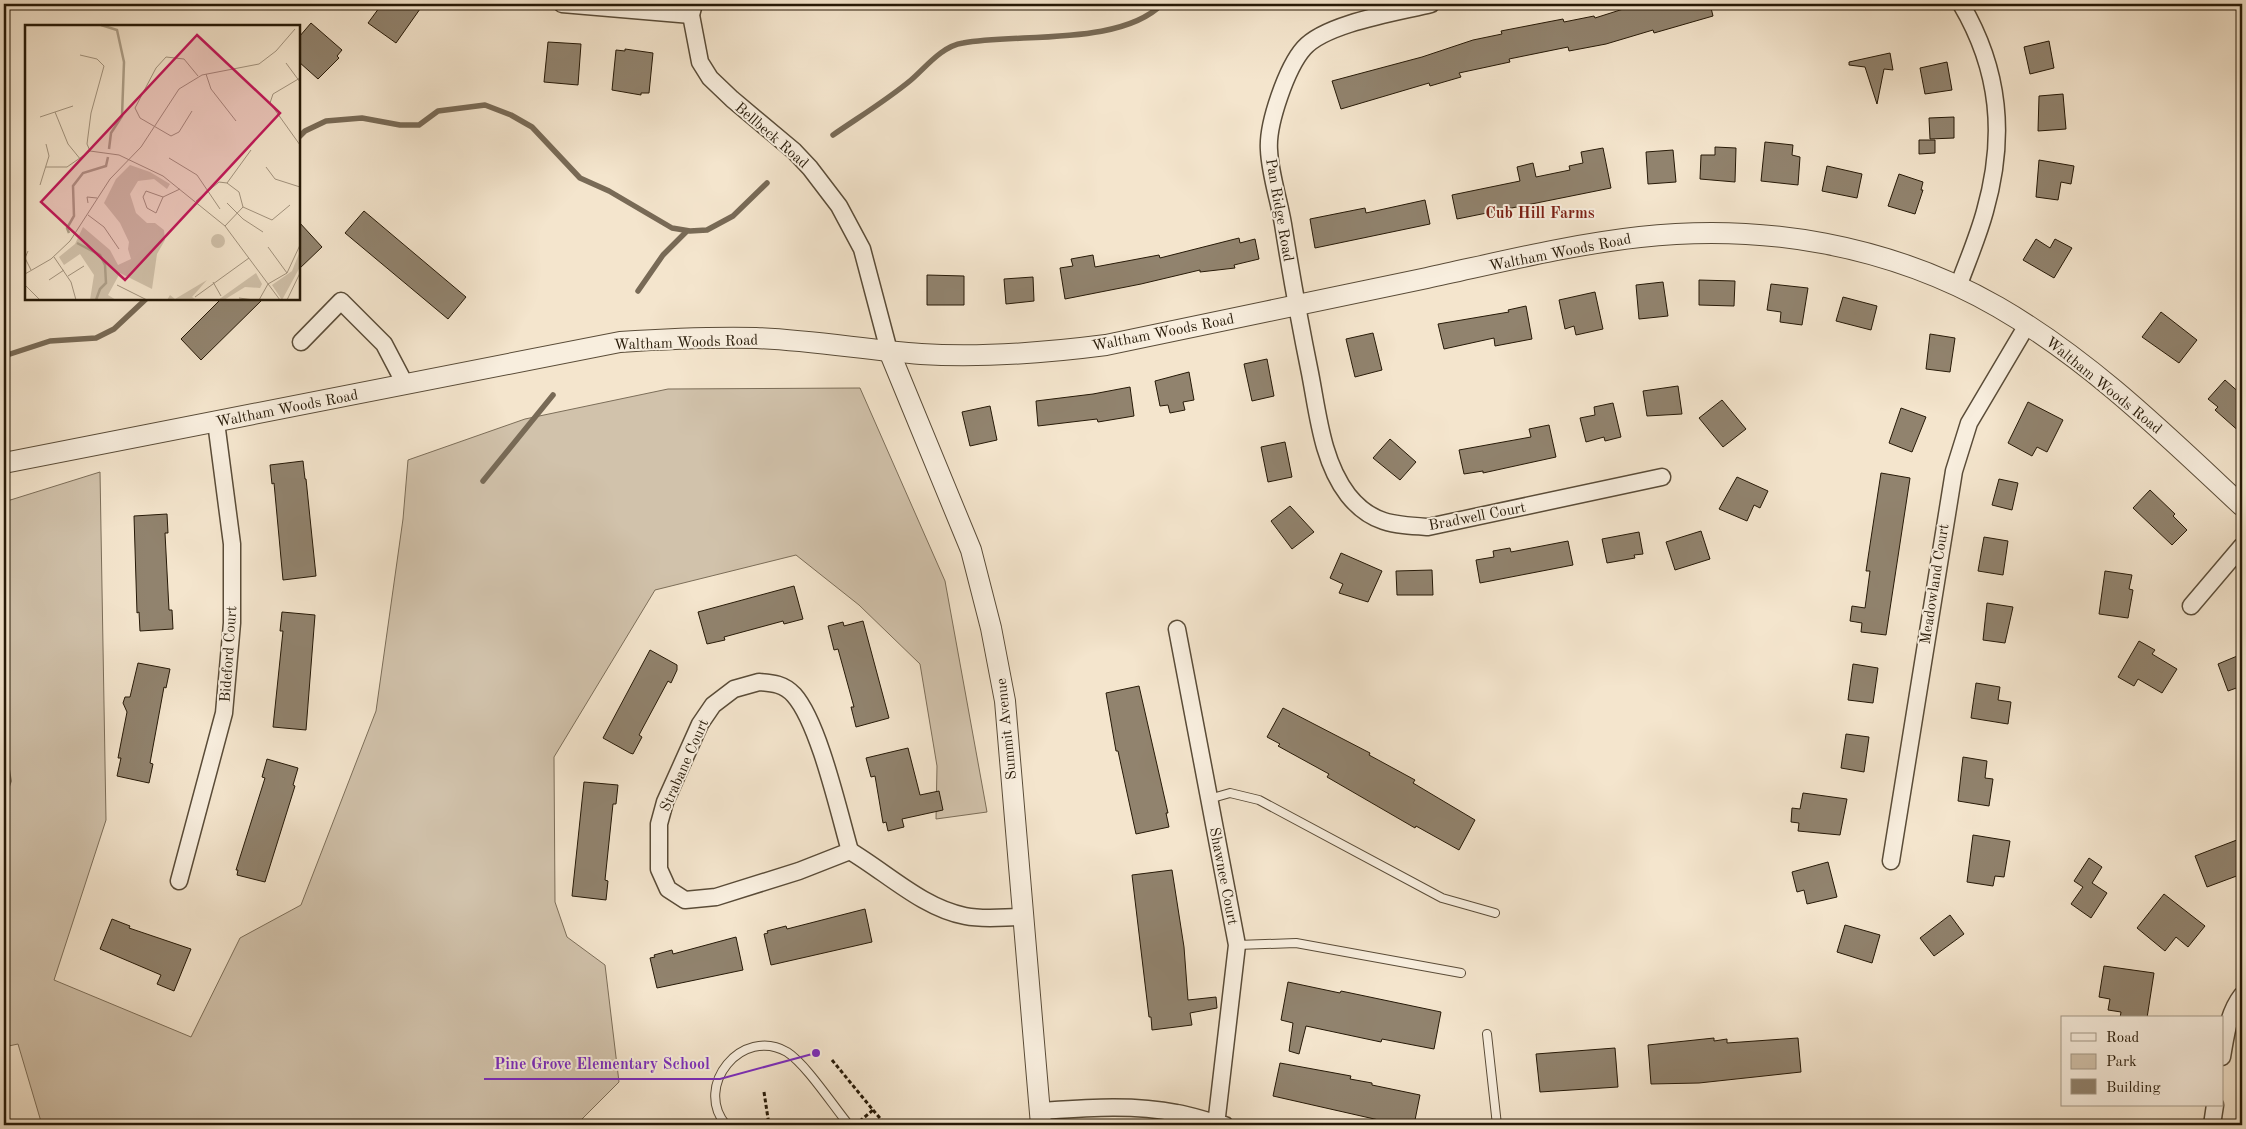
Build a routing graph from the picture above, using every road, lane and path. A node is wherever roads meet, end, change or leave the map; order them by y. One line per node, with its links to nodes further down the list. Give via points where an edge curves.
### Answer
1 (563, 4): 4 (street)
2 (1431, 4): 6 (street, Pan Ridge Road, via 1331,30 1305,46 1290,68 1278,100 1269,149)
3 (1961, 4): 5 (street, via 1979,34 1990,70 1997,126 1993,177 1985,211)
4 (692, 9): 9 (street, Bellbeck Road, via 700,62 710,78 794,151 838,206 862,249)
5 (1958, 287): 6 (street, Waltham Woods Road, via 1917,270 1839,246 1741,233 1689,233 1587,244); 7 (street, Waltham Woods Road)
6 (1296, 305): 9 (street, Waltham Woods Road, via 1106,345 1058,351 969,356); 13 (street, Bradwell Court, via 1332,468 1349,496 1377,520 1402,526 1428,527)
7 (2027, 325): 14 (street, Waltham Woods Road, via 2115,389); 20 (street, Meadowland Court, via 1969,424 1954,471)
8 (301, 342): 10 (street, via 341,301 384,344)
9 (889, 351): 10 (street, Waltham Woods Road, via 758,338 620,342); 23 (street, Summit Avenue, via 971,550 990,628 1005,701)
10 (405, 384): 11 (street, Waltham Woods Road)
11 (216, 422): 12 (street, Waltham Woods Road); 21 (street, Bideford Court, via 232,544 232,623 224,713)
12 (4, 463)
13 (1662, 477)
14 (2242, 506)
15 (2242, 546): 16 (street)
16 (2191, 606)
17 (1177, 629): 18 (street, Shawnee Court)
18 (1209, 799): 22 (lane, via 1230,793 1258,800 1442,898); 24 (street, Shawnee Court)
19 (850, 851): 19 (street, Strabane Court, via 817,740 794,694 779,684 759,682 734,688 713,705 700,724 665,802 659,824 659,869 668,889 685,900 716,897); 23 (street, via 950,911 981,918)
20 (1892, 860)
21 (179, 881)
22 (1495, 913)
23 (1023, 916): 33 (street, Summit Avenue)
24 (1237, 945): 25 (lane, via 1296,943); 39 (street, Shawnee Court)
25 (1461, 973)
26 (2242, 995): 28 (street, via 2235,1003)
27 (1487, 1034): 40 (lane)
28 (2224, 1044)
29 (832, 1060): 32 (path)
30 (764, 1092): 35 (path)
31 (2215, 1106): 41 (street)
32 (873, 1110): 37 (path); 38 (path)
33 (1040, 1118): 39 (street, via 1098,1107 1177,1113)
34 (726, 1125): 36 (lane, via 717,1112 716,1084 732,1057 759,1046 775,1048 793,1057)
35 (769, 1125)
36 (849, 1125)
37 (855, 1125)
38 (886, 1125)
39 (1220, 1125)
40 (1497, 1125)
41 (2212, 1125)

